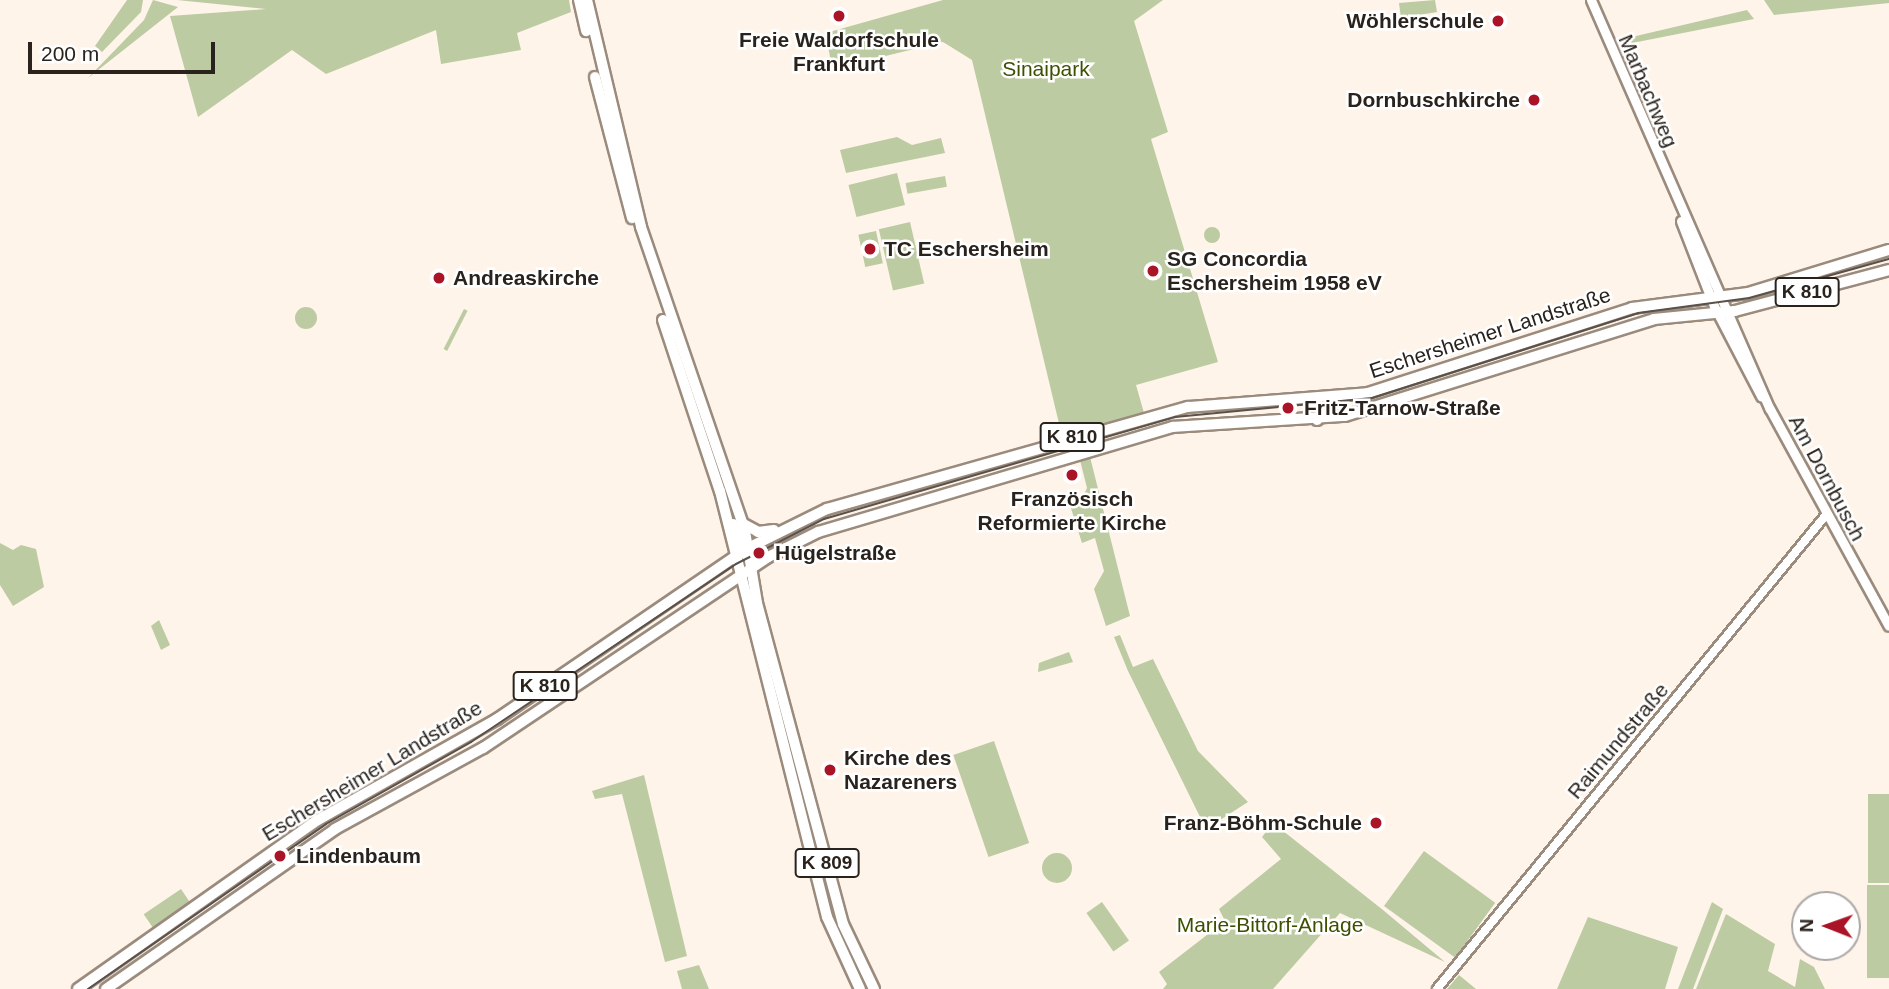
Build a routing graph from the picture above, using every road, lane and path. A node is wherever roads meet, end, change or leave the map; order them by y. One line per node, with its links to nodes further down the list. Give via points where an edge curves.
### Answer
1 (579, 0): 4 (main road)
2 (587, 0): 5 (main road)
3 (1591, 0): 8 (main road, Marbachweg)
4 (601, 102): 5 (main road); 15 (main road)
5 (613, 120): 13 (main road, via 658,282)
6 (1889, 250): 8 (main road, Eschersheimer Landstraße / K 810, via 1761,290)
7 (1889, 270): 9 (main road, Eschersheimer Landstraße / K 810)
8 (1714, 296): 9 (main road, Marbachweg); 10 (main road, Eschersheimer Landstraße / K 810, via 1632,308 1368,393)
9 (1721, 312): 11 (main road, Eschersheimer Landstraße / K 810, via 1654,319 1367,410); 12 (main road, Am Dornbusch)
10 (1318, 397): 11 (main road, via 1324,409); 14 (main road, Eschersheimer Landstraße / K 810, via 1188,407 855,499)
11 (1317, 420): 15 (main road, Eschersheimer Landstraße / K 810, via 1173,427 893,505)
12 (1826, 515): 16 (main road, Am Dornbusch); 31 (street, Raimundstraße)
13 (742, 522): 14 (main road, via 758,532); 15 (main road)
14 (785, 527): 15 (main road, Eschersheimer Landstraße / K 810)
15 (745, 563): 19 (main road, K 809); 20 (main road, K 809); 23 (main road, Eschersheimer Landstraße / K 810, via 722,566 497,719 318,820); 24 (main road, Eschersheimer Landstraße / K 810, via 483,748 335,830)
16 (1872, 601): 17 (main road, Am Dornbusch); 18 (main road, Am Dornbusch)
17 (1889, 617)
18 (1889, 626)
19 (759, 656): 20 (main road, via 767,664); 21 (main road, K 809)
20 (774, 659): 22 (main road, K 809)
21 (762, 673): 22 (main road); 30 (main road, K 809, via 831,929)
22 (780, 683): 27 (main road, K 809, via 843,924)
23 (209, 898): 24 (main road); 25 (main road, Eschersheimer Landstraße / K 810)
24 (225, 906): 26 (main road, Eschersheimer Landstraße / K 810)
25 (130, 952): 26 (main road); 28 (main road, Eschersheimer Landstraße / K 810)
26 (126, 974): 29 (main road, Eschersheimer Landstraße / K 810)
27 (871, 987)
28 (78, 989)
29 (106, 989)
30 (860, 989)
31 (1437, 989)

